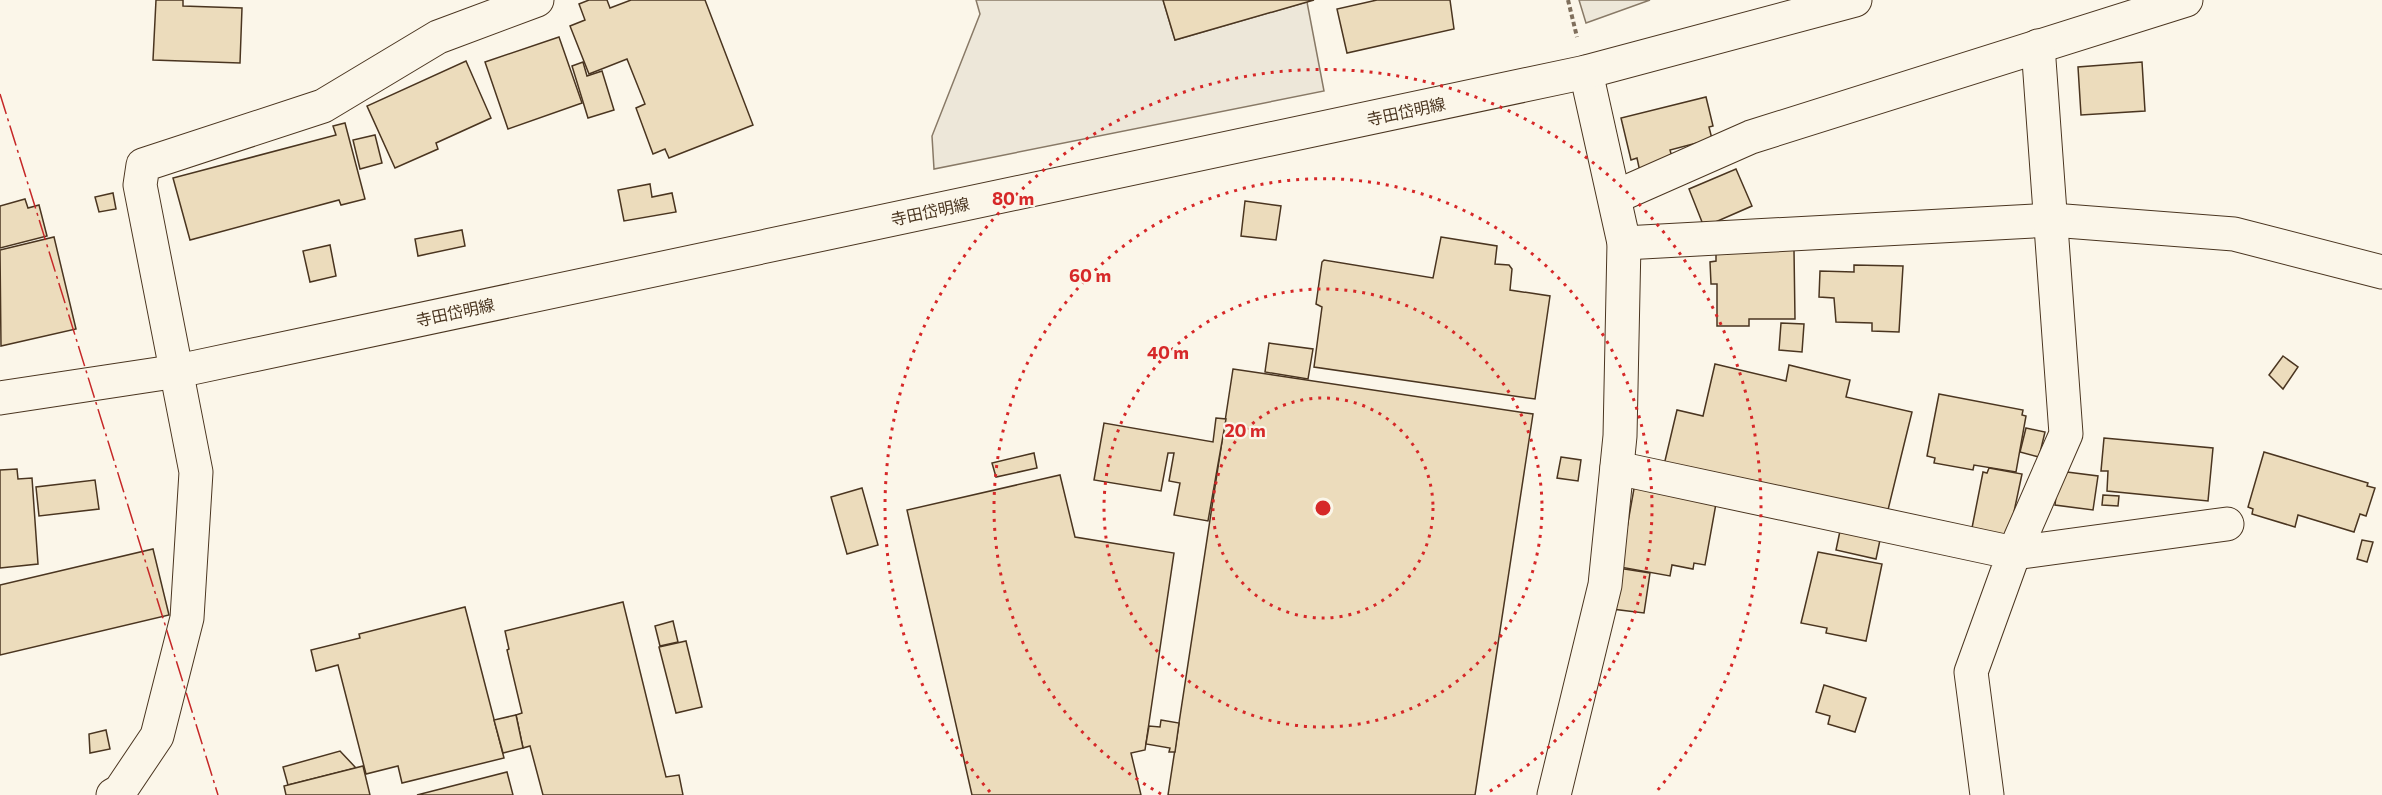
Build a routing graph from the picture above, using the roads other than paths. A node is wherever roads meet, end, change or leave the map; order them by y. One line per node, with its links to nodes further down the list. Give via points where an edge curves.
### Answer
1 (537, 0): 10 (street, via 438,37 323,106 143,165 140,185)
2 (1855, 0): 5 (street, 寺田岱明線)
3 (2186, 0): 4 (street)
4 (2038, 46): 6 (street, via 1751,137); 7 (street)
5 (1586, 72): 6 (street); 10 (street, 寺田岱明線)
6 (1615, 197): 8 (street)
7 (2052, 220): 8 (street); 9 (street, via 2234,234); 14 (street, via 2066,434)
8 (1624, 243): 12 (street)
9 (2382, 272)
10 (178, 370): 11 (street, 寺田岱明線); 15 (street, via 196,472 187,618 157,736 120,791)
11 (0, 398)
12 (1617, 468): 14 (street); 16 (street, via 1605,585)
13 (2227, 524): 14 (street)
14 (2014, 553): 17 (street, via 1971,672)
15 (113, 795)
16 (1554, 795)
17 (1988, 795)

